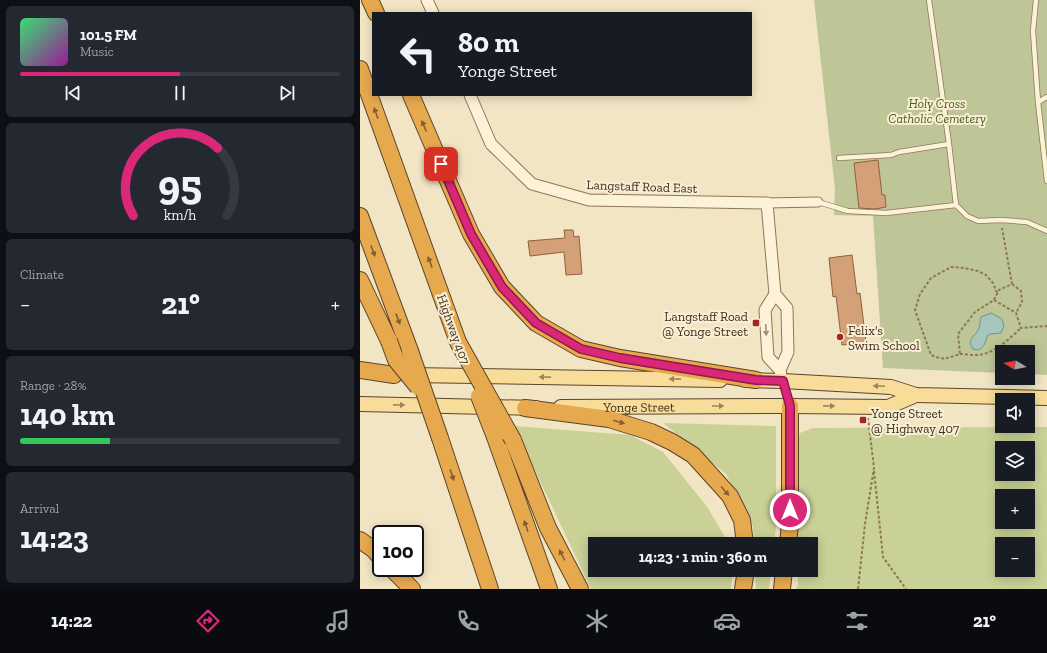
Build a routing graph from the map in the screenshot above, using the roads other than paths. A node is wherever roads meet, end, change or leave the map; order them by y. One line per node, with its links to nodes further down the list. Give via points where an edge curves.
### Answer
1 (370, 0): 5 (highway)
2 (427, 0): 6 (street)
3 (929, 0): 12 (lane)
4 (1036, 0): 11 (lane, via 1033,31)
5 (376, 12)
6 (433, 12)
7 (360, 68): 22 (highway, Highway 407, one-way to 7)
8 (411, 96): 27 (highway, one-way to 8, via 620,358 581,349 536,323 502,287 471,234)
9 (470, 96): 16 (street, Langstaff Road East, via 491,144 532,184 589,200)
10 (1047, 97): 11 (lane)
11 (1038, 102): 14 (lane)
12 (949, 144): 13 (lane, via 899,152 891,156); 17 (lane)
13 (839, 158)
14 (1047, 181)
15 (818, 202): 16 (street, Langstaff Road East); 17 (lane, via 848,211 886,213)
16 (766, 203): 21 (street)
17 (956, 206): 19 (lane, via 967,216 978,221 1027,222)
18 (360, 216): 28 (highway, one-way to 28, bridge)
19 (1047, 231)
20 (360, 280): 28 (highway, bridge, via 396,360)
21 (775, 294): 26 (street, via 787,308 788,352); 26 (street, one-way to 26, via 765,310 768,357)
22 (458, 342): 43 (highway, Highway 407, one-way to 22, bridge); 44 (highway, one-way to 22, bridge, via 548,528 513,440)
23 (360, 370): 25 (highway)
24 (360, 375): 25 (main road, Yonge Street)
25 (394, 375): 27 (main road, Yonge Street, one-way to 25)
26 (781, 376): 27 (main road, Yonge Street); 29 (main road, Yonge Street, one-way to 26, via 890,387); 32 (main road)
27 (756, 380)
28 (426, 396): 42 (highway, one-way to 42, bridge)
29 (916, 396): 30 (main road, Yonge Street); 32 (main road, Yonge Street, one-way to 29, via 888,408)
30 (1047, 398)
31 (360, 404): 33 (main road, Yonge Street, one-way to 33)
32 (790, 406): 33 (main road, Yonge Street, one-way to 32); 35 (highway)
33 (525, 408): 34 (highway, one-way to 34, via 609,419 651,432 672,442 693,455 730,496 742,520)
34 (744, 537)
35 (789, 537)
36 (360, 540): 37 (highway)
37 (372, 549)
38 (400, 577): 41 (highway)
39 (745, 577): 45 (highway)
40 (783, 577): 46 (highway)
41 (412, 589)
42 (490, 589)
43 (549, 589)
44 (580, 589)
45 (743, 589)
46 (782, 589)

